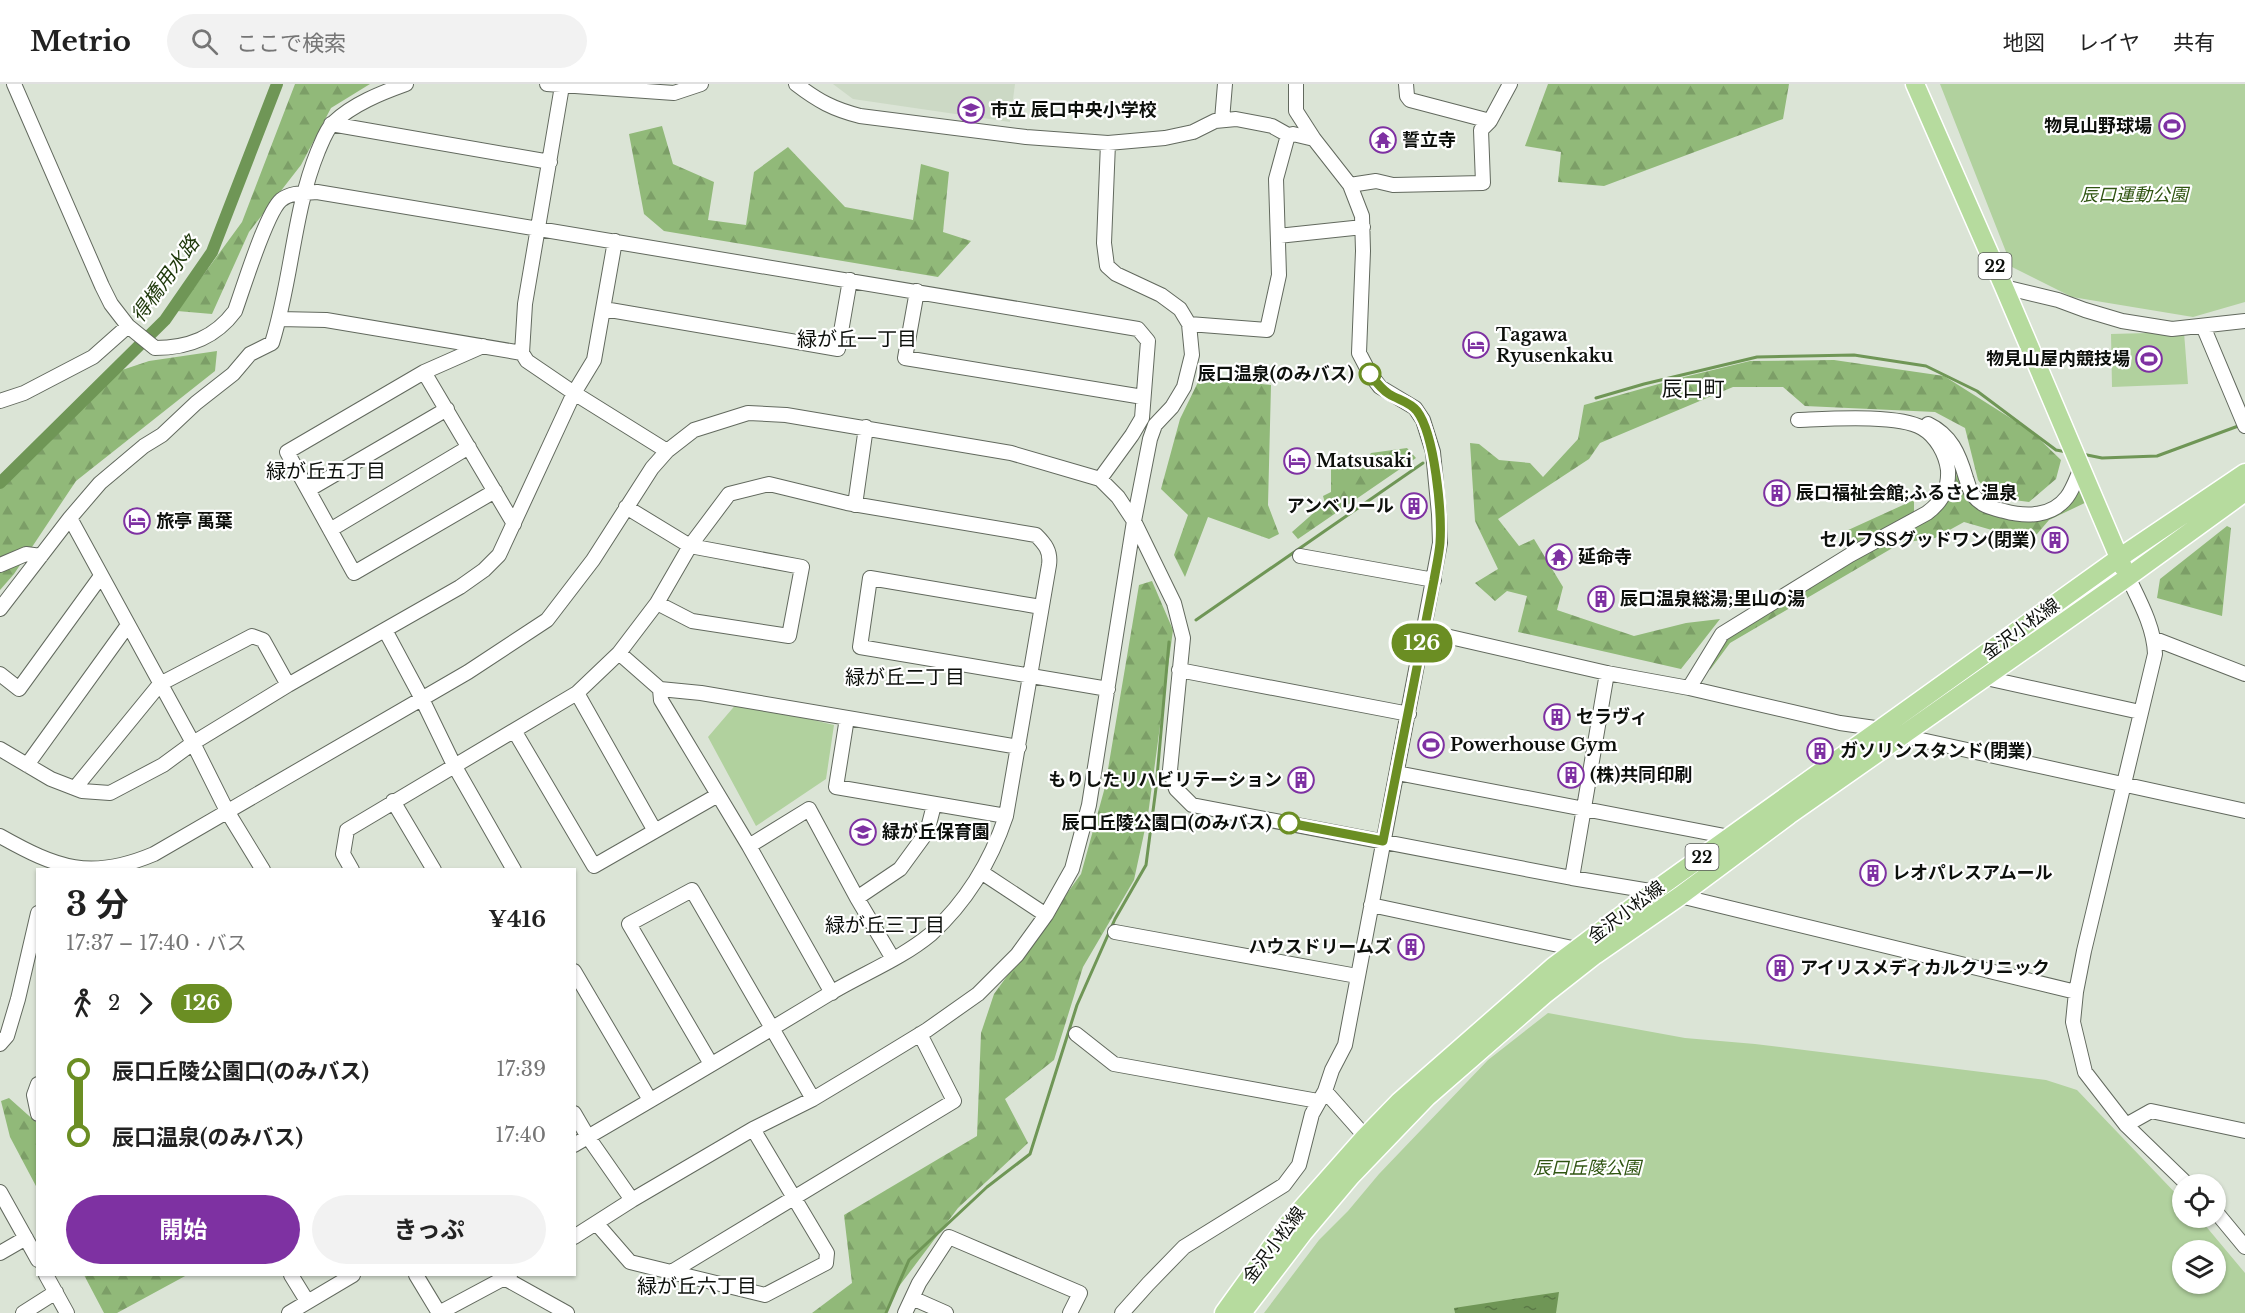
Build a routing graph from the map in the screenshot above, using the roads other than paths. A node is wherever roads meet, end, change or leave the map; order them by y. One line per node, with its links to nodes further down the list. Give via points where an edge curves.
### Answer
1 (14, 84): 33 (street, via 102,286 111,304)
2 (406, 84): 14 (street, via 381,93)
3 (547, 84): 11 (street)
4 (701, 84): 11 (street, via 674,93)
5 (796, 84): 17 (street, via 816,100 860,116)
6 (1224, 84): 12 (street)
7 (1296, 84): 16 (street, via 1296,111)
8 (1406, 84): 13 (street, via 1410,100)
9 (1510, 84): 13 (street)
10 (1915, 84): 26 (main road, 22)
11 (562, 86): 18 (street)
12 (1222, 120): 15 (street, via 1255,121); 17 (street, via 1165,138)
13 (1490, 121): 19 (street, via 1481,130 1483,183 1376,181)
14 (331, 124): 18 (street); 20 (street)
15 (1288, 135): 16 (street); 23 (street, via 1276,179)
16 (1314, 140): 19 (street)
17 (1108, 143): 31 (street, via 1104,243 1107,266 1161,295 1180,309)
18 (550, 162): 22 (street)
19 (1350, 185): 21 (street)
20 (305, 193): 22 (street, via 347,196); 29 (street); 33 (street, via 281,200 267,223 235,311 226,324 197,342 174,348 155,348)
21 (1363, 227): 23 (street); 66 (street, via 1359,353 1380,387 1415,408 1423,420 1432,452 1439,514 1440,543)
22 (538, 229): 24 (street); 35 (street, via 525,304)
23 (1278, 236): 31 (street, via 1279,275 1267,330)
24 (615, 241): 25 (street); 28 (street)
25 (850, 280): 27 (street); 28 (street, via 838,349)
26 (2004, 287): 32 (street, via 2122,321 2172,329); 47 (main road, 22)
27 (917, 291): 38 (street, via 1138,329 1148,340); 38 (street, via 905,358)
28 (604, 309): 37 (street, via 594,360)
29 (279, 319): 34 (street, via 326,320); 55 (street, via 272,343 250,354 233,374 100,483)
30 (2245, 321): 32 (street)
31 (1189, 324): 56 (street, via 1189,371 1172,408 1155,425)
32 (2203, 326): 42 (street)
33 (134, 330): 39 (street, via 93,357 24,393)
34 (483, 346): 35 (street); 36 (street)
35 (522, 353): 37 (street, via 527,361)
36 (424, 372): 40 (street); 50 (street, via 287,452)
37 (574, 393): 46 (street); 57 (street)
38 (1143, 397): 49 (street, via 1142,418)
39 (0, 400)
40 (447, 409): 45 (street); 50 (street)
41 (1798, 420): 43 (street, via 1843,418)
42 (2242, 421)
43 (1911, 423): 47 (street, via 1925,422 1945,434 1958,453 1971,492 1980,503 2013,514 2032,516 2057,506 2067,497); 83 (street, via 1933,436 1947,466 1948,481 1938,506 1722,634)
44 (866, 428): 46 (street, via 748,413 694,430); 49 (street, via 1011,453); 53 (street)
45 (469, 447): 51 (street); 58 (street)
46 (667, 451): 54 (street)
47 (2078, 460): 62 (main road, 22)
48 (2245, 473): 62 (main road, 金沢小松線 / 22)
49 (1100, 480): 56 (street, via 1118,497)
50 (308, 490): 58 (street)
51 (495, 491): 57 (street); 58 (street, via 354,573)
52 (2245, 492): 65 (main road, 金沢小松線 / 22)
53 (855, 505): 59 (street, via 769,484 750,488 729,494); 68 (street, via 1036,535 1046,545 1050,557)
54 (627, 507): 59 (street); 87 (street, via 547,620)
55 (70, 518): 60 (street); 64 (street)
56 (1134, 521): 75 (street, via 1174,603 1183,638); 85 (street)
57 (514, 524): 71 (street, via 499,555 484,570)
58 (330, 530)
59 (690, 546): 67 (street); 67 (street, via 802,567 789,636 692,621)
60 (41, 556): 63 (street, via 26,554); 69 (street)
61 (1300, 556): 66 (street)
62 (2119, 558): 65 (main road, 22); 91 (main road, 金沢小松線 / 22)
63 (0, 566)
64 (101, 576): 70 (street); 76 (street, via 19,689)
65 (2128, 577): 73 (street); 80 (main road, 金沢小松線 / 22)
66 (1434, 580): 72 (street)
67 (657, 603): 74 (street)
68 (1041, 607): 79 (street); 79 (street, via 870,578 860,647)
69 (0, 609)
70 (128, 625): 81 (street); 97 (street)
71 (385, 630): 82 (street); 87 (street)
72 (1424, 631): 77 (street); 89 (street)
73 (2155, 639): 78 (street); 88 (street, via 2155,654)
74 (619, 653): 84 (street); 86 (street)
75 (1179, 670): 89 (street); 112 (street, via 1170,770 1176,789 1192,805)
76 (0, 674)
77 (1607, 674): 83 (street); 105 (street)
78 (2245, 674)
79 (1030, 677): 85 (street); 95 (street)
80 (1986, 678): 88 (street); 93 (main road, 金沢小松線 / 22)
81 (160, 684): 82 (street, via 252,636 263,640); 94 (street); 101 (street)
82 (288, 685): 94 (street)
83 (1689, 688): 91 (street)
84 (660, 689): 90 (street); 102 (street, via 661,700)
85 (1108, 689): 125 (street, via 1089,805 1072,869)
86 (577, 693): 92 (street); 109 (street)
87 (422, 699): 98 (street); 106 (street)
88 (2140, 712): 100 (street)
89 (1408, 714): 99 (street)
90 (847, 718): 95 (street); 104 (street, via 836,787)
91 (1882, 729): 93 (street); 111 (main road, 金沢小松線 / 22)
92 (515, 732): 98 (street); 109 (street, via 594,866)
93 (1903, 736): 100 (street); 122 (main road, 金沢小松線 / 22)
94 (193, 743): 101 (street, via 110,793); 106 (street)
95 (1019, 747): 108 (street)
96 (0, 749): 97 (street)
97 (27, 765): 101 (street)
98 (454, 765): 103 (street); 118 (street)
99 (1397, 773): 105 (street); 112 (street)
100 (2124, 785): 107 (street); 132 (street)
101 (75, 788)
102 (718, 795): 109 (street); 113 (street)
103 (393, 801): 116 (street, via 347,830 344,854); 117 (street)
104 (934, 805): 108 (street); 123 (street, via 927,832 900,869)
105 (1583, 809): 111 (street); 120 (street)
106 (227, 811): 114 (street, via 134,862 109,868); 115 (street)
107 (2245, 811)
108 (1006, 816): 119 (street, via 996,846)
109 (655, 831)
110 (0, 836): 114 (street)
111 (1730, 837): 121 (main road, 金沢小松線 / 22)
112 (1383, 841): 120 (street); 124 (street)
113 (749, 846): 123 (street, via 809,809); 133 (street)
114 (56, 867)
115 (262, 868)
116 (351, 868)
117 (433, 868)
118 (512, 868)
119 (981, 872): 125 (street); 129 (street, via 958,905 930,934)
120 (1572, 878): 121 (street)
121 (1653, 892): 122 (street); 128 (main road, 金沢小松線 / 22)
122 (1680, 896): 132 (street); 149 (main road, 金沢小松線 / 22, via 1535,1002)
123 (857, 897): 129 (street)
124 (1371, 905): 128 (street); 131 (street)
125 (1046, 915): 135 (street, via 1017,955 978,994)
126 (36, 922): 137 (street, via 18,999 7,1036)
127 (1115, 932): 131 (street)
128 (1577, 949): 149 (main road, 金沢小松線 / 22, via 1399,1102)
129 (893, 959): 133 (street)
130 (576, 974): 142 (street)
131 (1357, 976): 140 (street, via 1345,1044)
132 (2076, 992): 145 (street, via 2073,1022 2085,1072)
133 (832, 993): 134 (street)
134 (772, 1029): 138 (street); 138 (street, via 692,890 629,924); 141 (street)
135 (920, 1034): 141 (street); 153 (street, via 954,1101)
136 (1076, 1034): 140 (street, via 1114,1064)
137 (0, 1044)
138 (711, 1064): 142 (street)
139 (36, 1090): 143 (street)
140 (1322, 1096): 149 (street); 179 (street, via 1312,1114 1299,1165 1284,1185 1184,1247)
141 (813, 1099): 146 (street)
142 (650, 1100): 148 (street)
143 (36, 1104)
144 (576, 1116): 148 (street)
145 (2126, 1125): 147 (street, via 2151,1112); 151 (street)
146 (753, 1129): 153 (street); 154 (street)
147 (2245, 1131)
148 (588, 1137): 150 (street); 154 (street)
149 (1371, 1143): 180 (main road, 金沢小松線 / 22, via 1288,1224); 181 (main road, 金沢小松線 / 22, via 1351,1176)
150 (576, 1144)
151 (2177, 1174)
152 (0, 1192): 158 (street)
153 (794, 1197): 162 (street); 162 (street, via 826,1253 825,1263 765,1295)
154 (632, 1200): 155 (street)
155 (597, 1224): 157 (street); 162 (street, via 630,1262)
156 (2226, 1224): 159 (street)
157 (576, 1236)
158 (26, 1238): 160 (street); 161 (street)
159 (2245, 1247)
160 (0, 1253)
161 (36, 1256)
162 (673, 1271)
163 (47, 1276): 168 (street)
164 (292, 1276): 170 (street)
165 (351, 1276): 170 (street)
166 (417, 1276): 174 (street)
167 (506, 1276): 174 (street); 175 (street)
168 (56, 1292): 171 (street); 172 (street)
169 (912, 1298): 176 (street); 177 (street); 178 (street, via 949,1237 1080,1293)
170 (307, 1301): 173 (street)
171 (22, 1313)
172 (67, 1313)
173 (289, 1313)
174 (439, 1313)
175 (567, 1313)
176 (905, 1313)
177 (946, 1313)
178 (1070, 1313)
179 (1122, 1313)
180 (1224, 1313)
181 (1242, 1313)

